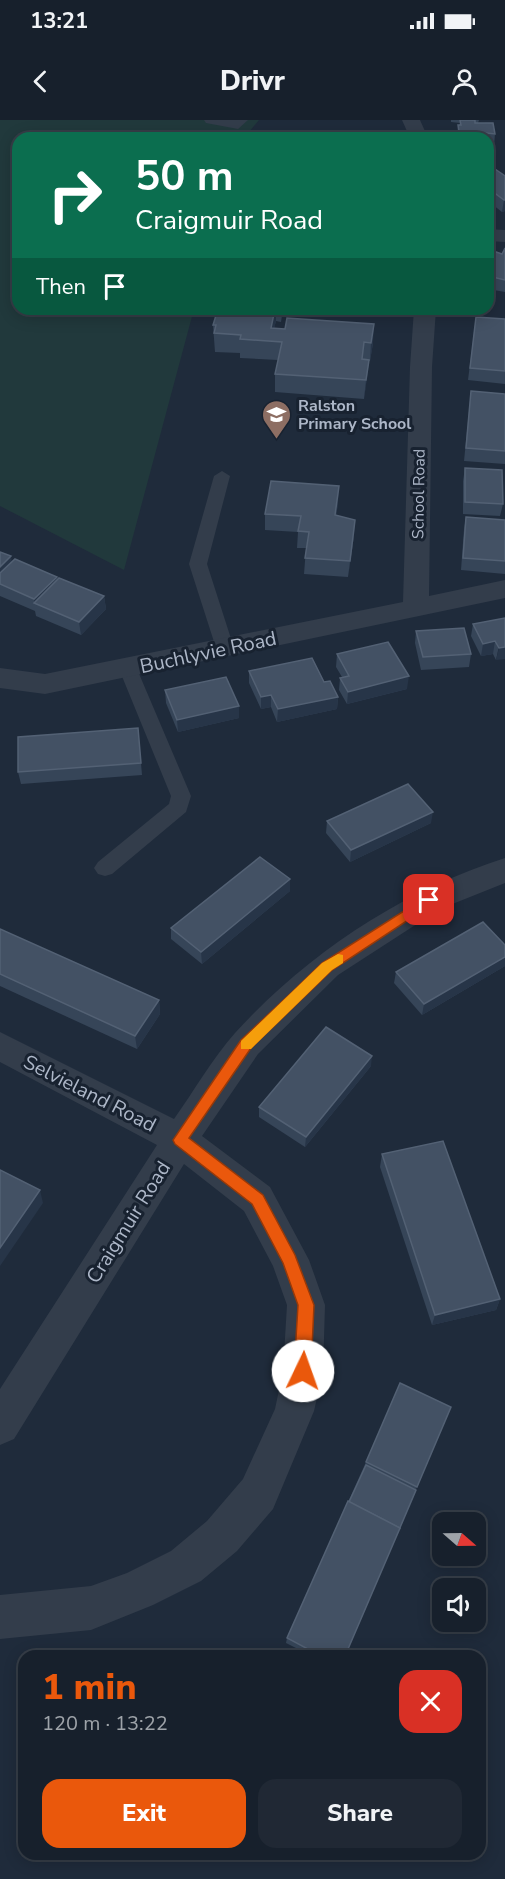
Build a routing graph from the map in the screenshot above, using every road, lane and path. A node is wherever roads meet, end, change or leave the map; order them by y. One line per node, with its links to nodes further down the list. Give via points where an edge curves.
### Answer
1 (210, 120): 2 (lane, via 238,125)
2 (242, 120)
3 (425, 315): 6 (street, School Road)
4 (222, 476): 7 (lane, via 198,564)
5 (505, 589): 6 (street, Buchlyvie Road)
6 (416, 608): 7 (street, Buchlyvie Road)
7 (225, 648): 8 (street, Buchlyvie Road)
8 (128, 669): 9 (street, Buchlyvie Road, via 45,684); 10 (lane, via 181,796 180,807)
9 (0, 678)
10 (105, 868)
11 (505, 870): 13 (street, Craigmuir Road, via 429,900 327,966 246,1044)
12 (0, 1046): 13 (street, Selvieland Road)
13 (180, 1140): 14 (street, Craigmuir Road); 15 (street, Selvieland Road, via 257,1199 290,1260 306,1305 303,1371 294,1411 258,1494 222,1536 186,1566 91,1608)
14 (0, 1425)
15 (0, 1617)

